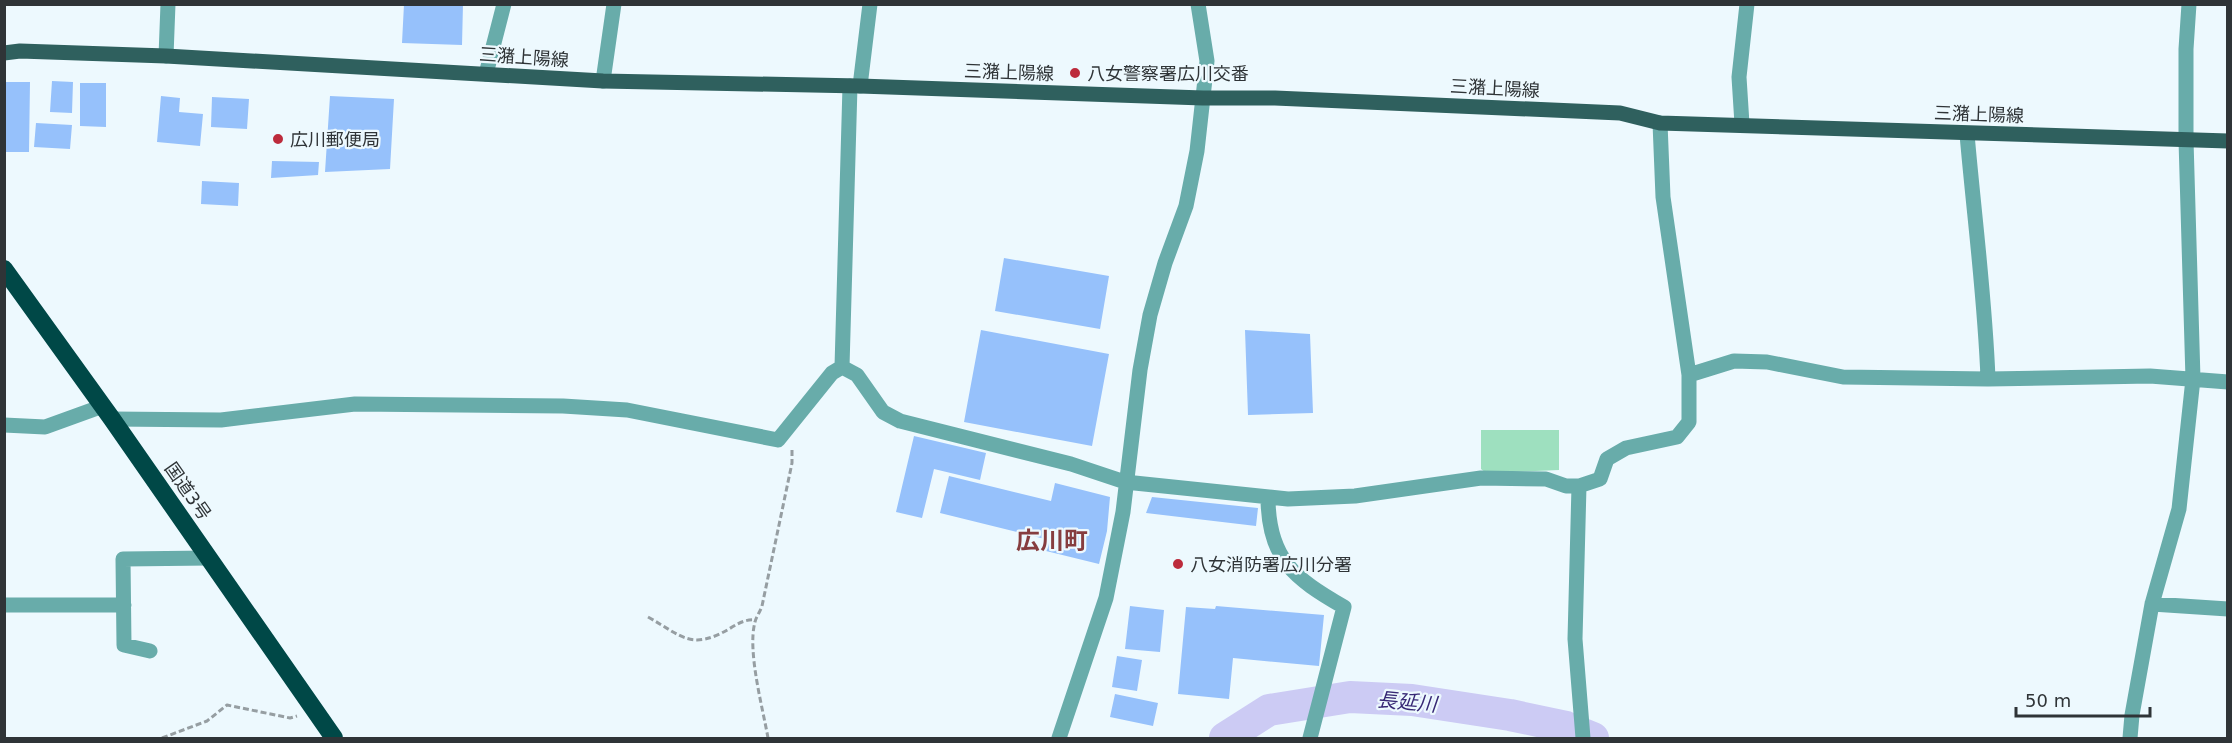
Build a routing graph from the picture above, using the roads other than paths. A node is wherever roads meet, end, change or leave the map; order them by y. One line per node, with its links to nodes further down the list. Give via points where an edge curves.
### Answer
1 (168, 4): 9 (street)
2 (504, 4): 10 (street)
3 (614, 4): 11 (street)
4 (870, 4): 12 (street)
5 (1198, 4): 13 (street, via 1207,60)
6 (1747, 4): 15 (street, via 1739,77)
7 (2189, 4): 17 (street)
8 (4, 53): 9 (main road, 三潴上陽線)
9 (166, 56): 10 (main road, 三潴上陽線)
10 (486, 74): 11 (main road, 三潴上陽線)
11 (603, 81): 12 (main road, 三潴上陽線)
12 (855, 86): 13 (main road, 三潴上陽線); 20 (street)
13 (1203, 98): 14 (main road, 三潴上陽線, via 1620,113); 27 (street, via 1186,206 1150,315)
14 (1660, 123): 15 (main road, 三潴上陽線); 21 (street, via 1664,197)
15 (1742, 124): 16 (main road, 三潴上陽線)
16 (1967, 134): 17 (main road, 三潴上陽線); 22 (street)
17 (2186, 140): 18 (main road, 三潴上陽線); 23 (street)
18 (2228, 141)
19 (4, 269): 25 (highway, 国道3号)
20 (842, 367): 25 (street, via 832,373 778,440 627,410 563,406 355,405 221,420); 27 (street, via 857,375 883,412 900,421 1071,464)
21 (1689, 375): 22 (street, via 1734,362 1767,362 1843,377); 28 (street, via 1689,422 1677,437 1626,448 1607,459 1600,479)
22 (1988, 379): 23 (street)
23 (2193, 379): 24 (street); 31 (street, via 2179,509)
24 (2228, 382)
25 (107, 412): 26 (street, via 45,427); 30 (highway, 国道3号)
26 (4, 425)
27 (1125, 482): 29 (street); 37 (street, via 1106,598)
28 (1579, 486): 29 (street, via 1546,479 1481,478 1355,496); 39 (street, via 1575,639)
29 (1268, 497): 38 (street, via 1268,520 1275,547 1292,572 1344,607)
30 (210, 558): 33 (street, via 123,559); 36 (highway, 国道3号)
31 (2152, 604): 34 (street); 40 (street)
32 (4, 605): 33 (street)
33 (124, 605): 35 (street, via 124,645)
34 (2228, 609)
35 (150, 651)
36 (334, 738)
37 (1059, 738)
38 (1310, 738)
39 (1582, 738)
40 (2130, 738)

